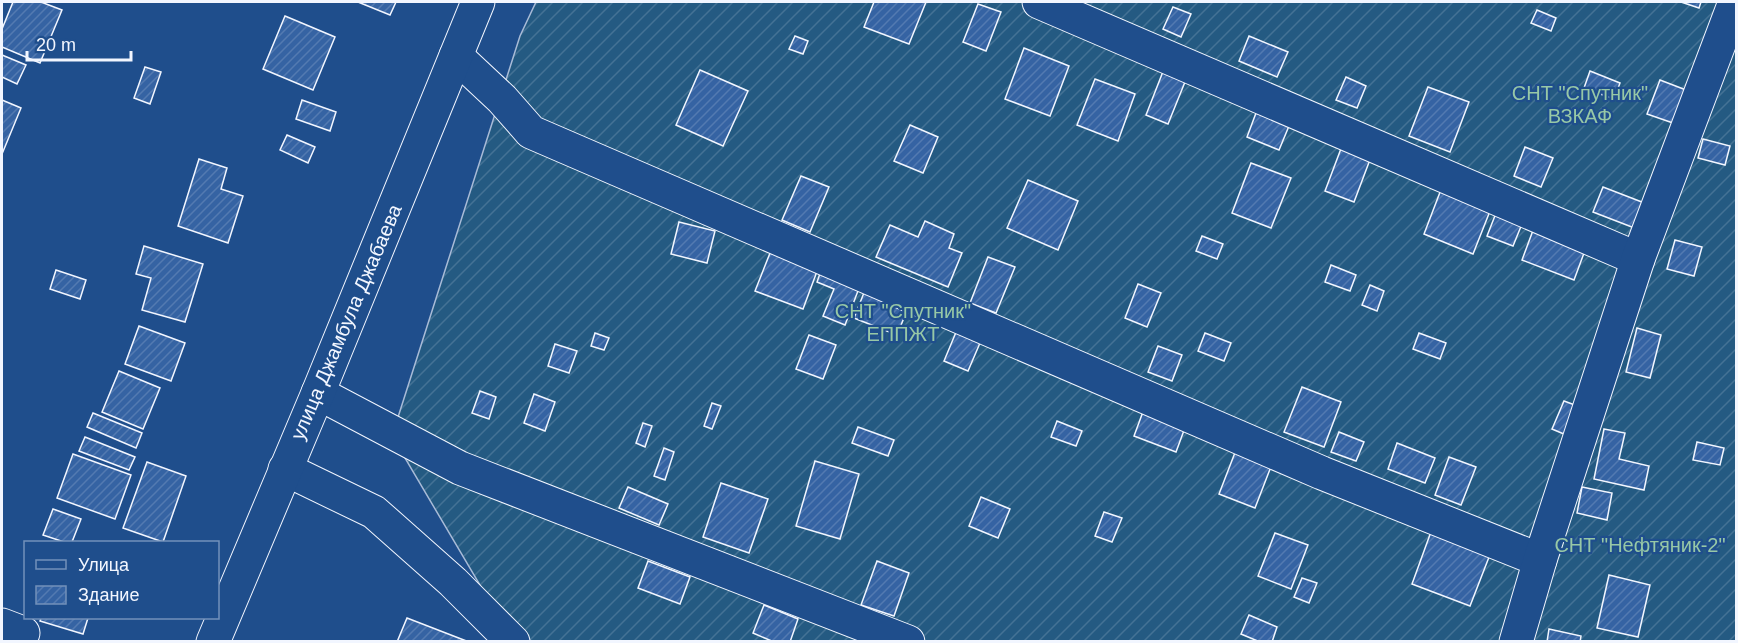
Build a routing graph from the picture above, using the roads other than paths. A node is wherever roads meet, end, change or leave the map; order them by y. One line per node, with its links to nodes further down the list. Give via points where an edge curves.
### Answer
1 (478, 2): 4 (main road, улица Джамбула Джабаева)
2 (1039, 2): 5 (main road)
3 (1735, 2): 5 (main road)
4 (456, 56): 6 (main road, улица Джамбула Джабаева); 8 (main road, via 531,132 1322,473)
5 (1638, 259): 8 (main road)
6 (318, 393): 7 (main road, улица Джамбула Джабаева); 11 (main road, via 460,468)
7 (285, 469): 9 (main road, улица Джамбула Джабаева); 10 (main road, via 374,512)
8 (1540, 560): 12 (main road)
9 (213, 642)
10 (513, 642)
11 (908, 642)
12 (1516, 642)

